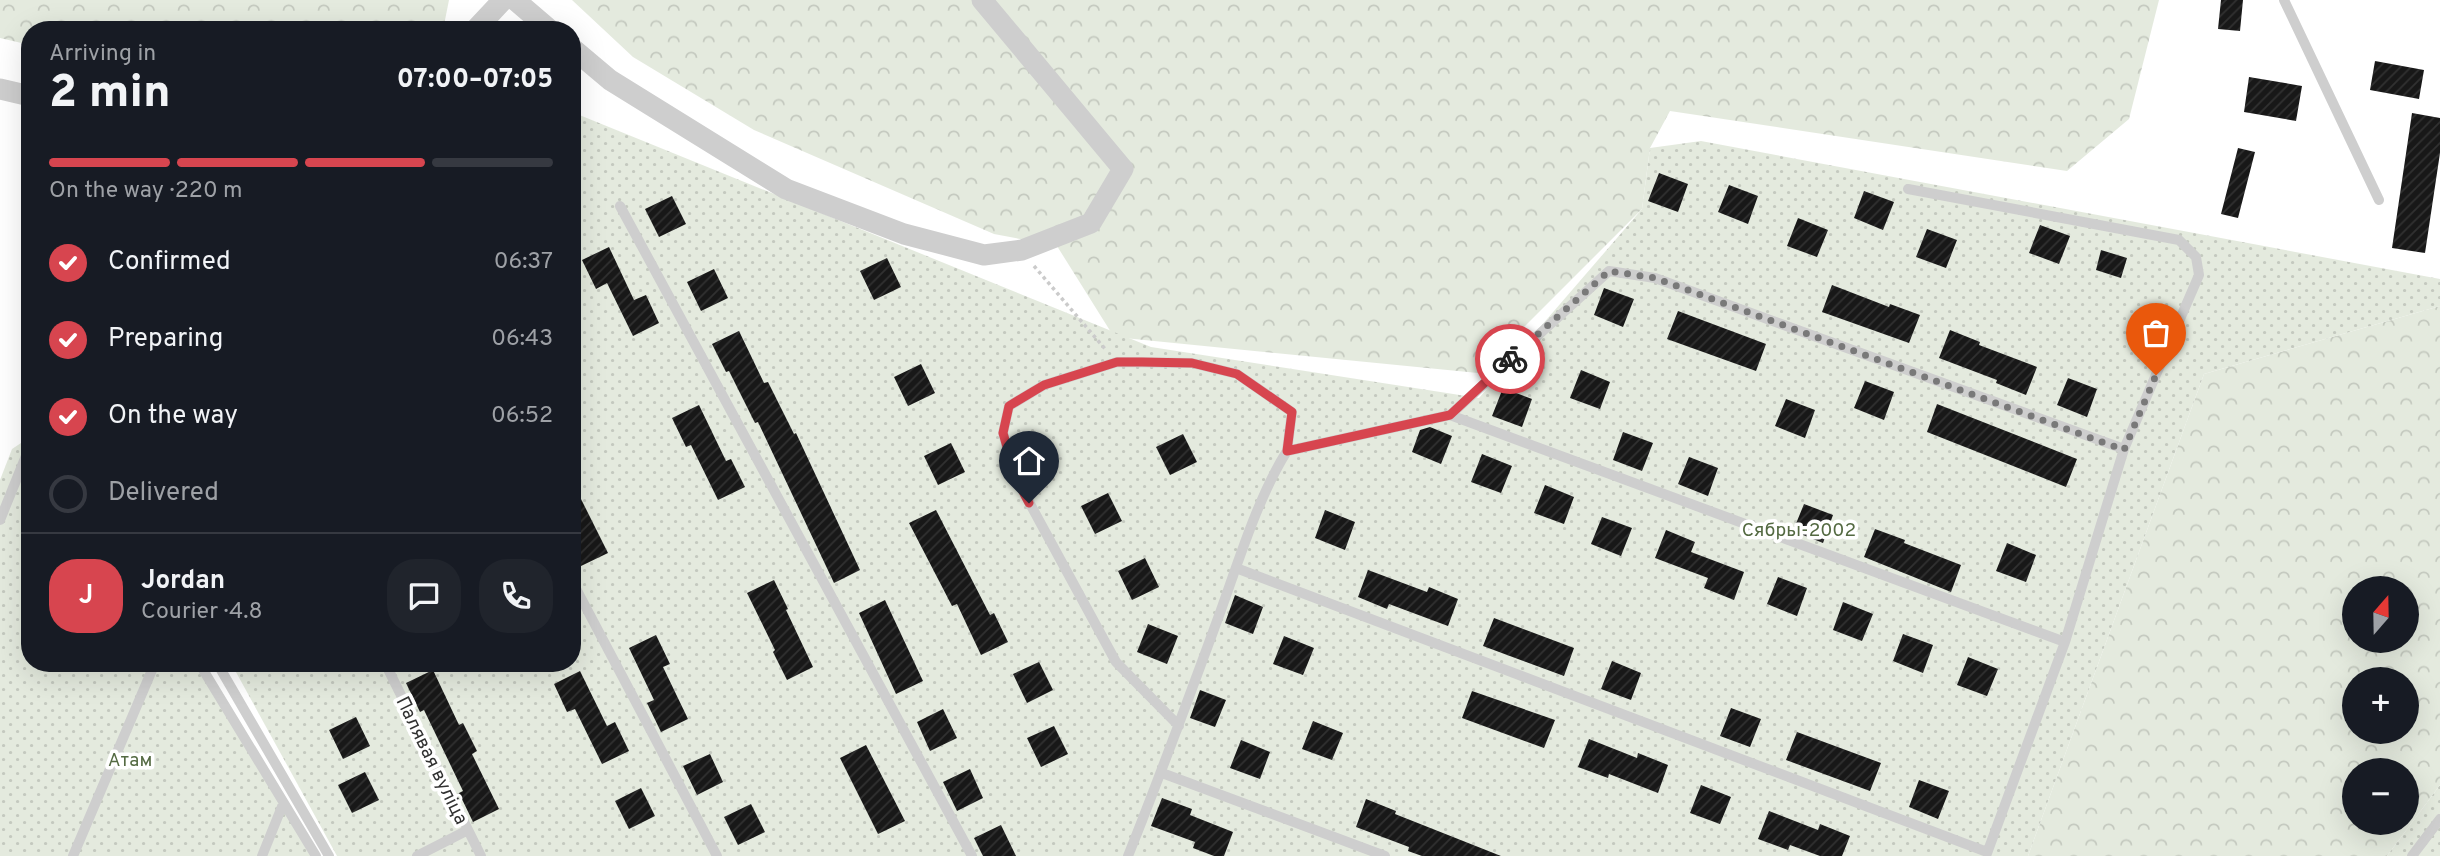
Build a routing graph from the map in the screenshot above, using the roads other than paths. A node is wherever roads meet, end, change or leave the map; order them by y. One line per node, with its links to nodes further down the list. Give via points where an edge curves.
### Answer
1 (503, 0): 5 (street)
2 (515, 0): 6 (street)
3 (982, 0): 7 (street, via 1124,169 1091,223 1022,250 984,255 904,234 786,189 610,80)
4 (2284, 0): 11 (lane)
5 (483, 21)
6 (540, 21)
7 (581, 56)
8 (0, 89): 9 (street)
9 (21, 94)
10 (1908, 189): 14 (lane, via 2179,240 2196,257 2199,275)
11 (2379, 200)
12 (620, 206): 38 (lane)
13 (1450, 415): 14 (lane, via 1609,271 1655,278); 15 (lane); 20 (lane)
14 (2124, 450): 20 (lane)
15 (1287, 451): 18 (lane); 25 (lane, via 1292,412 1237,374 1192,363 1117,362 1044,385 1009,406 1003,433 1016,478 1116,663)
16 (21, 468): 17 (lane)
17 (0, 520)
18 (1236, 568): 25 (lane); 30 (lane)
19 (581, 598): 37 (lane)
20 (2065, 642): 30 (lane)
21 (151, 672): 31 (lane)
22 (204, 672): 27 (lane)
23 (222, 672): 34 (lane)
24 (389, 672): 29 (lane, Палявая вуліца)
25 (1179, 726): 26 (lane)
26 (1161, 773): 39 (lane); 40 (lane)
27 (284, 804): 32 (lane); 33 (lane)
28 (2438, 825): 41 (lane)
29 (468, 830): 35 (lane); 36 (lane, Палявая вуліца)
30 (1986, 854)
31 (73, 856)
32 (262, 856)
33 (316, 856)
34 (329, 856)
35 (416, 856)
36 (481, 856)
37 (717, 856)
38 (972, 856)
39 (1128, 856)
40 (1385, 856)
41 (2412, 856)

